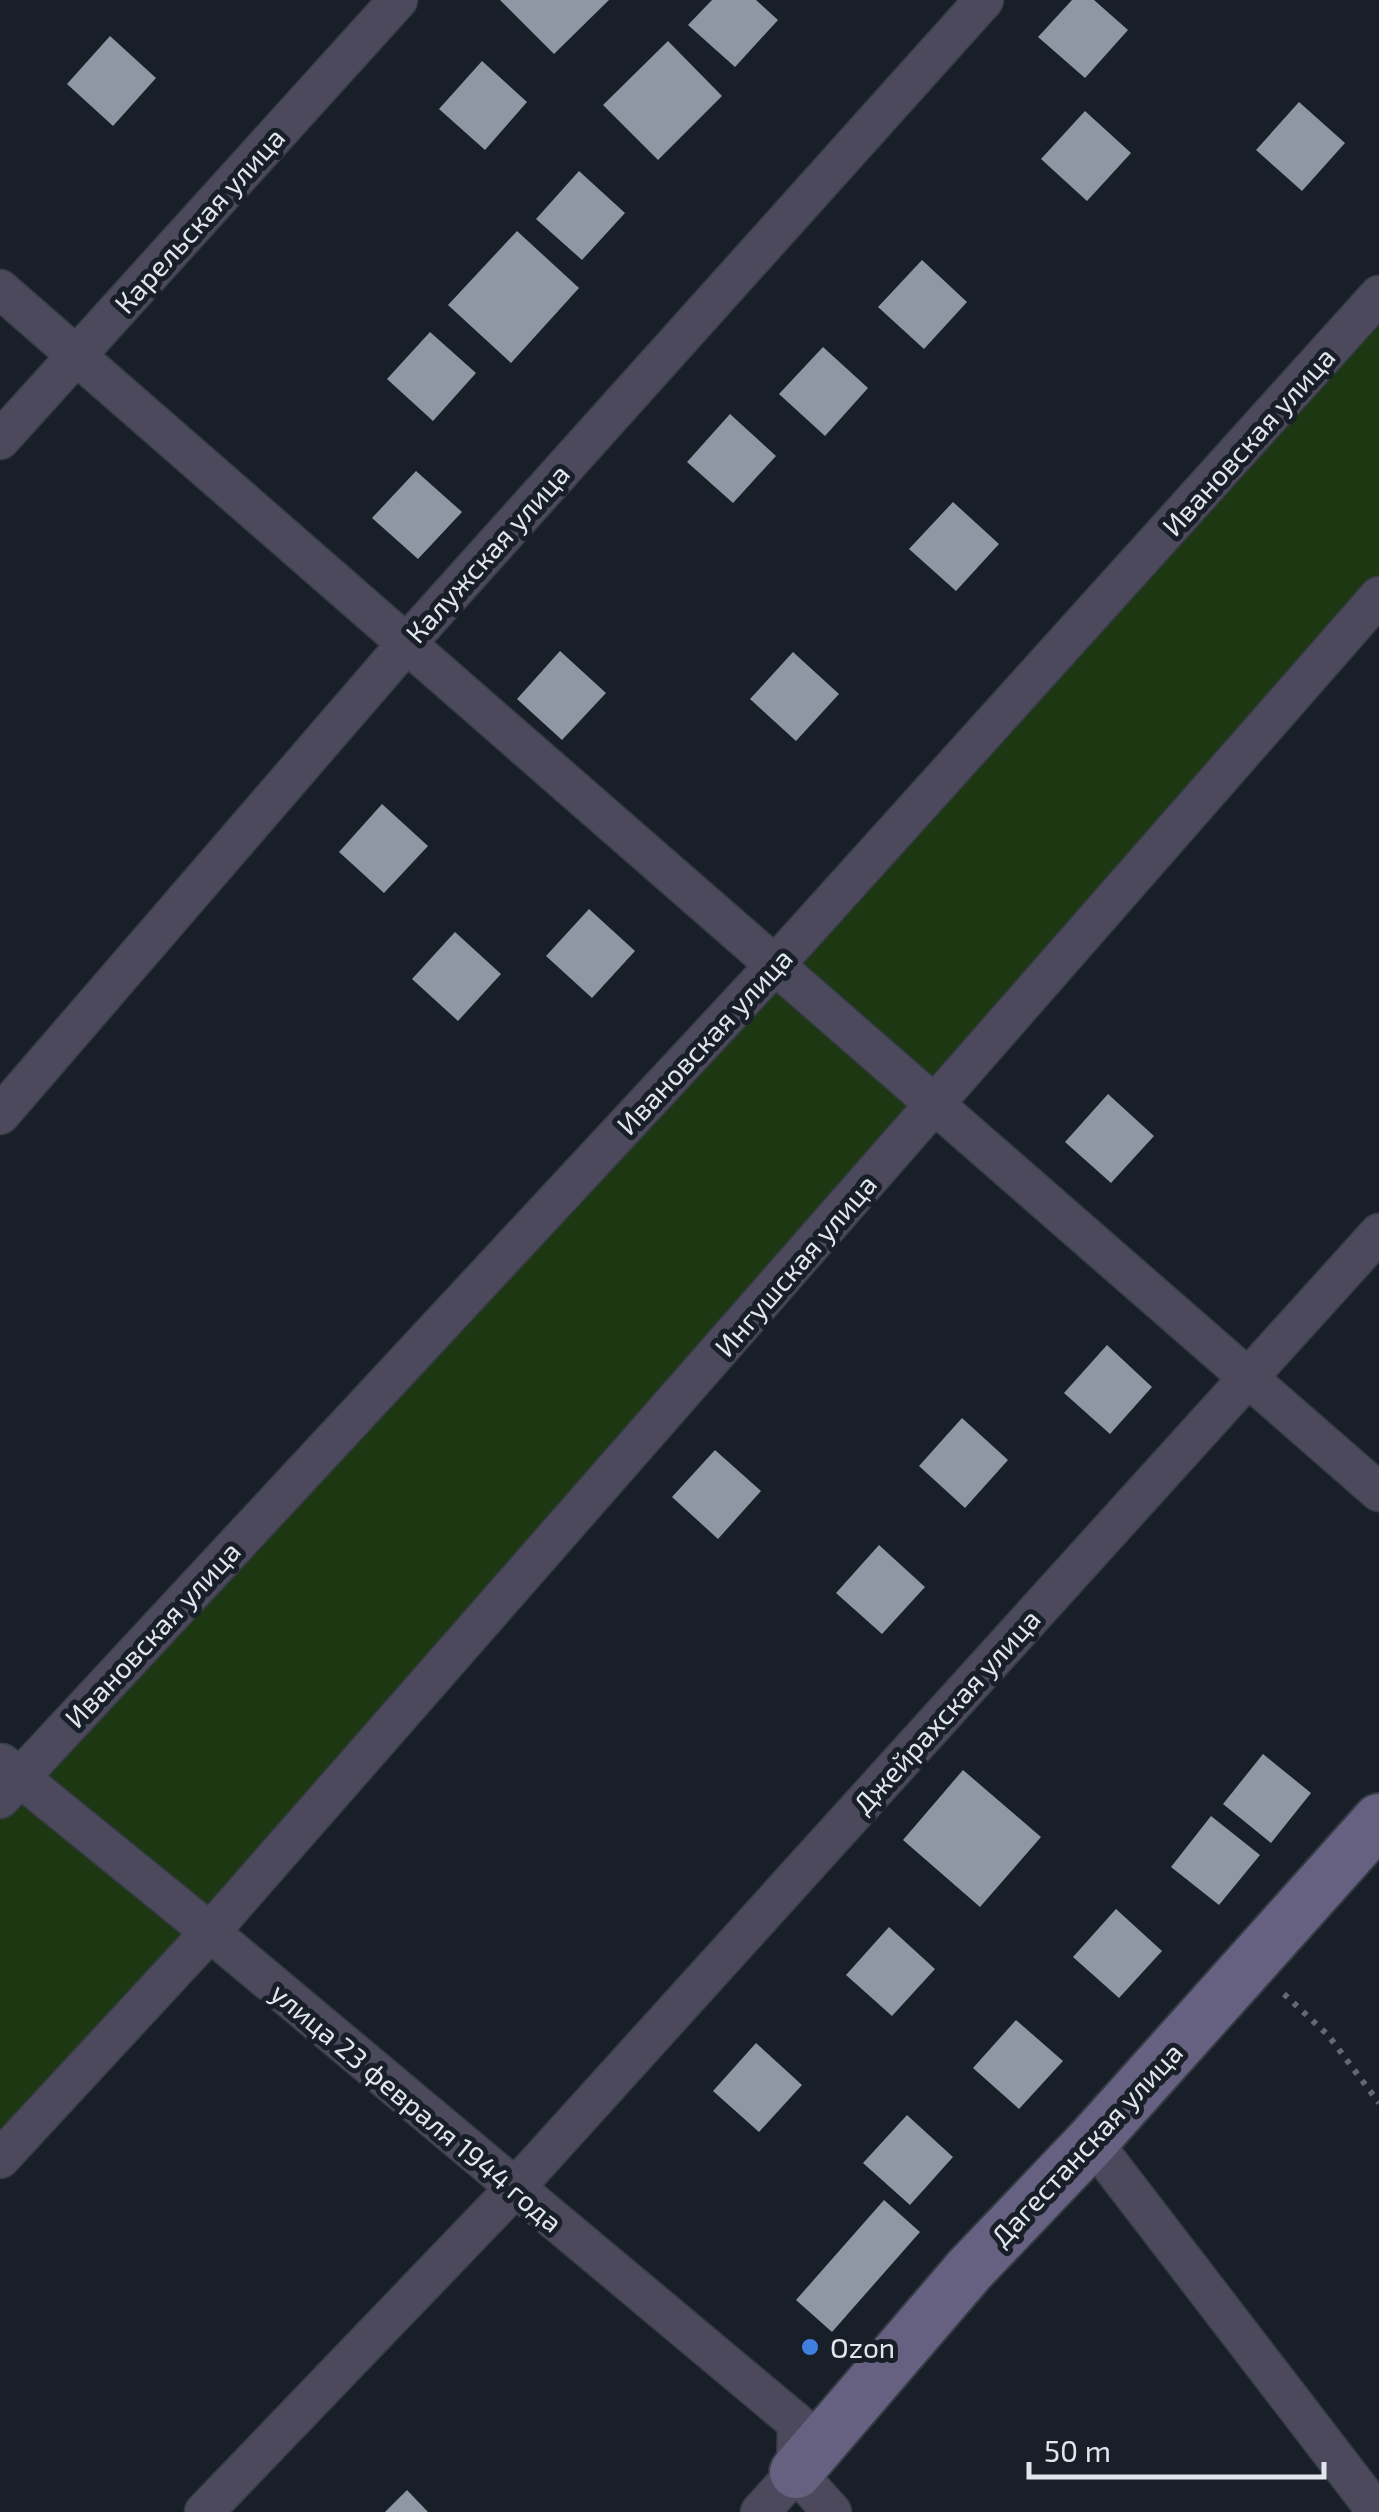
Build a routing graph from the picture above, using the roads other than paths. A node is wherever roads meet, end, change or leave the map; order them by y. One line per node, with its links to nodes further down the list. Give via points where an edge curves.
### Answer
1 (398, 0): 5 (street, Карельская улица)
2 (984, 0): 8 (street, Калужская улица)
3 (0, 289): 5 (street)
4 (1379, 295): 9 (street, Ивановская улица)
5 (76, 356): 6 (street, Карельская улица); 8 (street)
6 (0, 440)
7 (1379, 596): 10 (street, Ингушская улица)
8 (406, 643): 9 (street); 11 (street, Калужская улица)
9 (774, 965): 10 (street); 15 (street, Ивановская улица)
10 (935, 1105): 13 (street); 17 (street, Ингушская улица)
11 (0, 1115)
12 (1379, 1233): 13 (street, Джейрахская улица)
13 (1248, 1379): 14 (street); 20 (street, Джейрахская улица)
14 (1379, 1492)
15 (6, 1779): 17 (street, улица 23 февраля 1944 года)
16 (1379, 1820): 18 (street, Дагестанская улица)
17 (210, 1932): 19 (street, Ингушская улица); 20 (street, улица 23 февраля 1944 года)
18 (1092, 2141): 21 (street, Дагестанская улица); 25 (street)
19 (0, 2158)
20 (514, 2189): 21 (street, улица 23 февраля 1944 года, via 797,2424); 22 (street, Джейрахская улица)
21 (796, 2472): 23 (street); 24 (street)
22 (204, 2512)
23 (760, 2512)
24 (832, 2512)
25 (1377, 2512)

